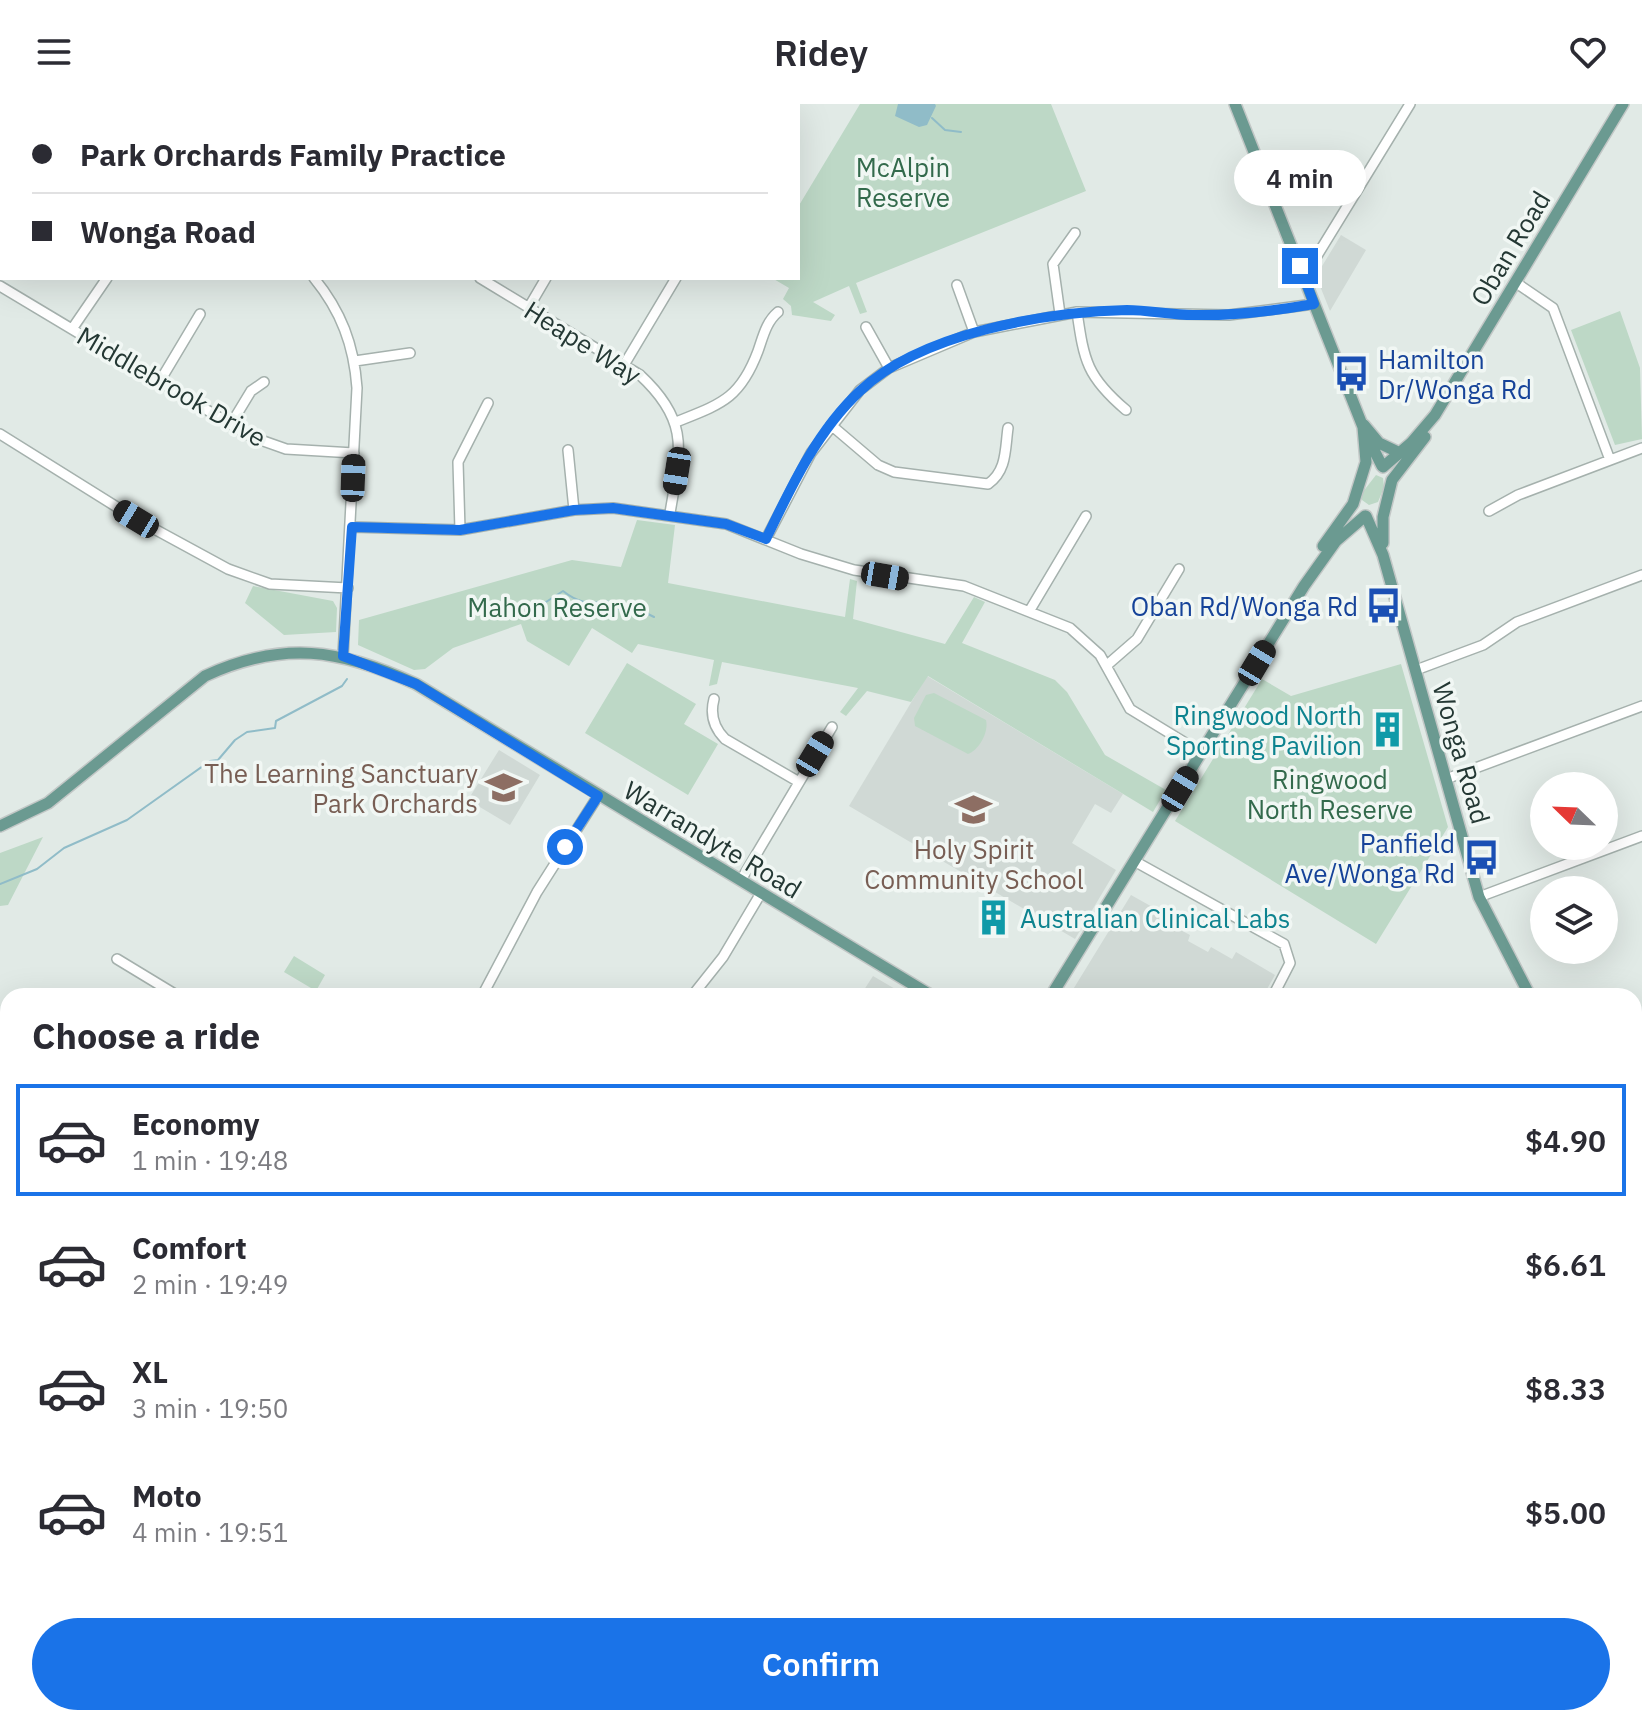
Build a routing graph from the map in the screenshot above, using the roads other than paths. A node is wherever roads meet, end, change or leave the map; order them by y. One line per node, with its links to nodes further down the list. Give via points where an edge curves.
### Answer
1 (1235, 104): 5 (main road)
2 (1410, 104): 5 (street, via 1315,259)
3 (1623, 104): 11 (main road, Oban Road)
4 (1075, 233): 19 (street, via 1053,264)
5 (1300, 266): 14 (main road)
6 (106, 280): 21 (street)
7 (318, 280): 24 (street, via 344,323)
8 (483, 280): 15 (street, Heape Way)
9 (545, 280): 15 (street)
10 (675, 280): 25 (street)
11 (1515, 282): 31 (main road, Oban Road); 42 (street, via 1553,308)
12 (957, 285): 22 (street)
13 (0, 286): 21 (street, Middlebrook Drive)
14 (1314, 304): 17 (street, via 1229,315); 34 (main road)
15 (529, 307): 25 (street, Heape Way)
16 (778, 312): 32 (street, via 766,327 747,379 735,393)
17 (1077, 312): 19 (street); 30 (street, via 1091,376)
18 (200, 314): 27 (street)
19 (1060, 314): 22 (street)
20 (866, 327): 26 (street)
21 (72, 329): 27 (street, Middlebrook Drive)
22 (974, 332): 26 (street)
23 (410, 353): 24 (street)
24 (355, 361): 40 (street)
25 (624, 365): 32 (street, Heape Way, via 654,388)
26 (889, 368): 35 (street, via 860,390)
27 (160, 381): 33 (street, Middlebrook Drive)
28 (264, 382): 33 (street, via 251,391)
29 (488, 403): 53 (street, via 458,462)
30 (1126, 410)
31 (1435, 415): 41 (main road, Oban Road); 44 (main road, Oban Road, via 1425,438)
32 (676, 422): 48 (street, Heape Way, via 681,451)
33 (231, 424): 40 (street, Middlebrook Drive, via 286,449)
34 (1362, 424): 41 (main road, via 1377,442); 43 (main road); 45 (main road, via 1366,462)
35 (831, 425): 36 (street, via 894,472 988,484 1003,468); 54 (street)
36 (1008, 428)
37 (0, 434): 59 (street, via 228,569 270,584)
38 (1642, 448): 42 (street)
39 (568, 450): 46 (street)
40 (354, 453): 51 (street)
41 (1400, 453): 43 (main road, Oban Road)
42 (1610, 460): 47 (street)
43 (1383, 466): 44 (main road); 45 (main road, Oban Road, via 1367,475)
44 (1392, 481): 50 (main road, Oban Road, via 1382,506); 55 (main road, via 1382,521)
45 (1355, 497): 50 (main road, Wonga Road); 58 (main road, via 1348,515 1324,543)
46 (574, 510): 48 (street); 53 (street)
47 (1489, 511)
48 (670, 513): 54 (street, via 737,527)
49 (1086, 516): 60 (street)
50 (1366, 516): 52 (main road); 55 (main road, Wonga Road)
51 (352, 527): 53 (street); 59 (street)
52 (1351, 527): 55 (main road, via 1366,533); 58 (main road)
53 (460, 530)
54 (766, 539): 60 (street, via 847,569 964,586)
55 (1382, 554): 63 (main road, Wonga Road)
56 (1179, 569): 62 (street, via 1137,639)
57 (1642, 575): 63 (street, via 1517,622 1483,645)
58 (1304, 586): 67 (main road)
59 (348, 588): 61 (street)
60 (1030, 610): 62 (street, via 1070,628)
61 (343, 656): 70 (main road, Warrandyte Road, via 416,684); 71 (main road, Warrandyte Road, via 271,654 205,676 59,795)
62 (1106, 666): 67 (street, via 1130,709)
63 (1416, 670): 68 (main road, Wonga Road)
64 (714, 699): 69 (street, via 716,730 725,739)
65 (1642, 706): 68 (street)
66 (832, 727): 69 (street)
67 (1202, 753): 73 (main road)
68 (1446, 779): 76 (main road, Wonga Road)
69 (799, 782): 74 (street)
70 (598, 796): 74 (main road, Warrandyte Road); 79 (street, via 537,892)
71 (0, 826)
72 (1642, 836): 76 (street)
73 (1136, 862): 82 (main road); 83 (street, via 1284,944 1290,963)
74 (741, 880): 75 (main road, Warrandyte Road)
75 (761, 893): 80 (street); 81 (main road, Warrandyte Road)
76 (1479, 897): 84 (main road, Wonga Road)
77 (117, 959): 78 (street)
78 (165, 988)
79 (486, 988)
80 (698, 988)
81 (919, 988)
82 (1059, 988)
83 (1277, 988)
84 (1526, 988)

